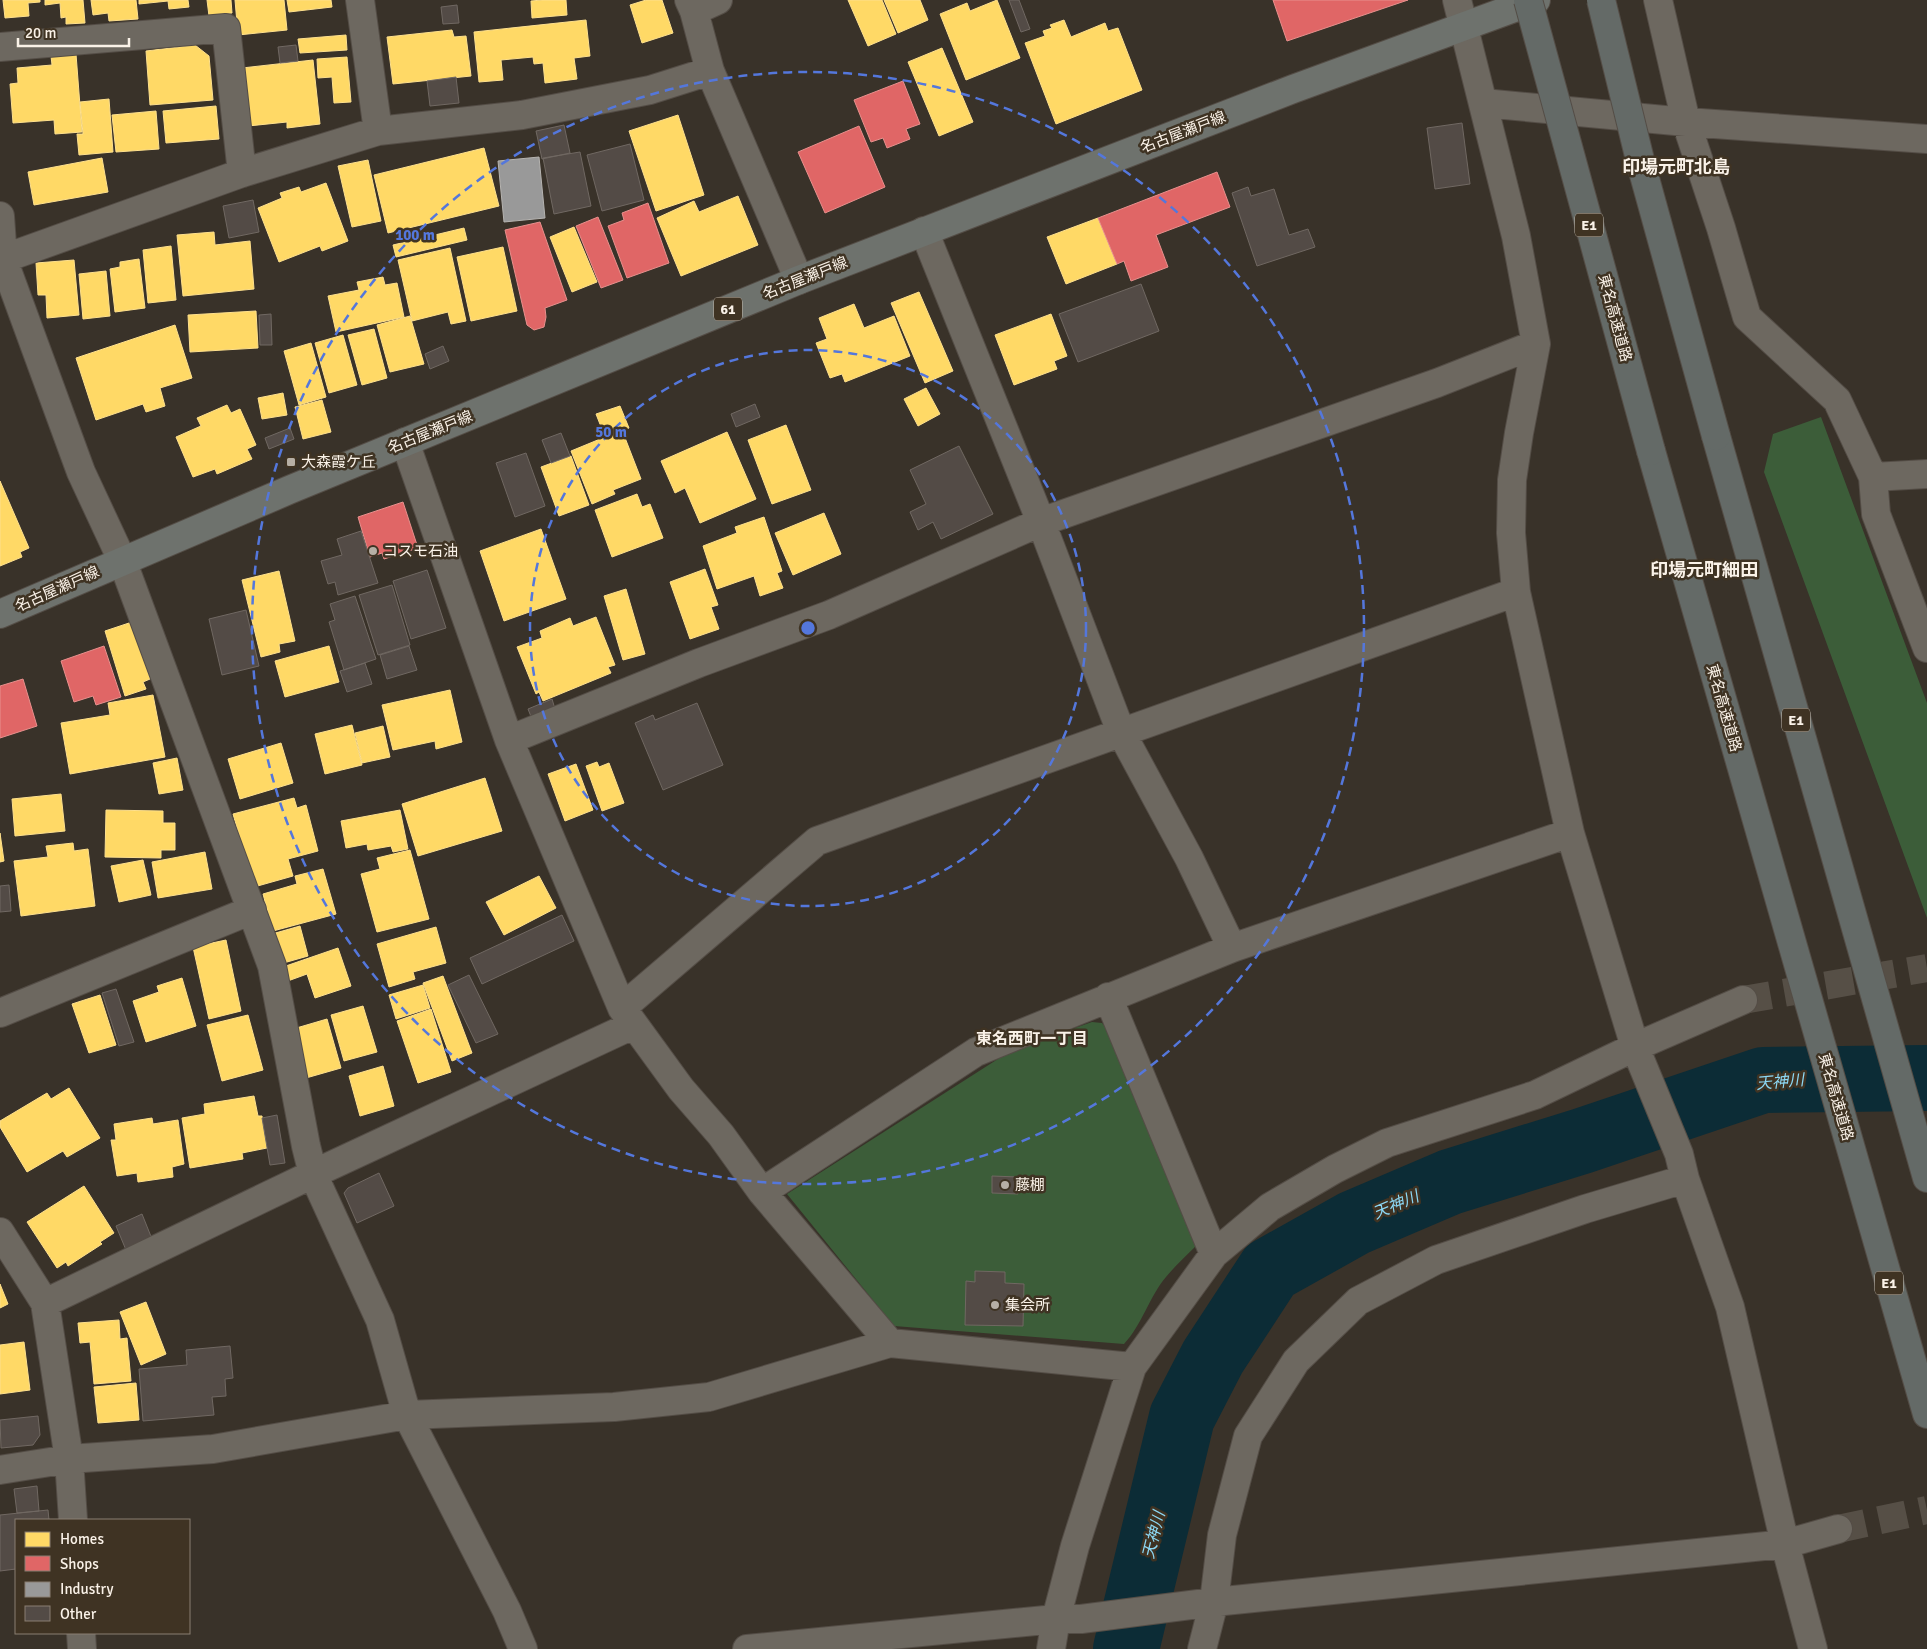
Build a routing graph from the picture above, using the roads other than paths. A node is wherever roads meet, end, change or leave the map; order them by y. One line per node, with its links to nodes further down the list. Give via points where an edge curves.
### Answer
1 (360, 0): 13 (street)
2 (1457, 0): 8 (street)
3 (1528, 0): 48 (highway, 東名高速道路 / E1, bridge, via 1651,451)
4 (1536, 0): 8 (main road, 名古屋瀬戸線 / 61)
5 (1601, 0): 41 (highway, E1, bridge, via 1641,164 1716,436)
6 (1658, 0): 12 (street)
7 (701, 4): 10 (street)
8 (1464, 26): 11 (street); 17 (main road, 名古屋瀬戸線 / 61)
9 (0, 47): 15 (street, via 226,28)
10 (710, 71): 13 (street, via 650,90 522,114); 19 (street)
11 (1483, 103): 12 (street); 20 (street, via 1516,236)
12 (1686, 122): 14 (street); 23 (street, via 1747,317 1837,400)
13 (378, 131): 15 (street)
14 (1927, 139)
15 (242, 173): 18 (street)
16 (0, 216): 18 (street)
17 (924, 231): 19 (main road, 名古屋瀬戸線 / 61); 24 (street)
18 (2, 259): 25 (street, via 82,472)
19 (799, 280): 21 (main road, 名古屋瀬戸線 / 61)
20 (1536, 344): 24 (street, via 1437,383); 26 (street, via 1512,480 1511,533)
21 (405, 442): 25 (main road, 名古屋瀬戸線 / 61); 30 (street)
22 (1927, 474): 23 (street)
23 (1874, 477): 28 (street, via 1876,514)
24 (1041, 522): 29 (street); 30 (street, via 829,615)
25 (122, 560): 27 (main road, 名古屋瀬戸線 / 61); 32 (street)
26 (1516, 592): 29 (street); 31 (street)
27 (0, 614)
28 (1927, 648)
29 (1121, 732): 33 (street, via 1189,858); 37 (street, via 817,841)
30 (509, 740): 37 (street)
31 (1570, 833): 33 (street); 38 (street)
32 (252, 910): 36 (street); 40 (street, via 272,966)
33 (1232, 948): 34 (street)
34 (1108, 997): 42 (street, via 976,1052); 44 (street)
35 (1743, 1000): 38 (street)
36 (0, 1013)
37 (628, 1017): 40 (street); 42 (street)
38 (1638, 1055): 39 (street); 44 (street, via 1535,1095 1388,1143 1335,1169 1270,1208)
39 (1682, 1167): 54 (street, via 1730,1307); 55 (street, via 1585,1209 1436,1260 1358,1301 1296,1361 1248,1436 1222,1535)
40 (313, 1174): 45 (street); 49 (street, via 380,1320)
41 (1927, 1178)
42 (762, 1192): 46 (street)
43 (0, 1232): 45 (street)
44 (1214, 1254): 47 (street)
45 (45, 1303): 50 (street)
46 (890, 1343): 47 (street); 49 (street, via 709,1397 614,1407)
47 (1132, 1367): 56 (street, via 1075,1546)
48 (1927, 1414)
49 (408, 1415): 50 (street, via 213,1449); 59 (street)
50 (69, 1459): 51 (street); 52 (street)
51 (0, 1470)
52 (73, 1519)
53 (1838, 1529): 54 (street)
54 (1785, 1544): 55 (street); 63 (street)
55 (1214, 1602): 56 (street); 62 (street)
56 (1069, 1619): 60 (street); 61 (street)
57 (81, 1634): 58 (street)
58 (82, 1649)
59 (523, 1649)
60 (747, 1649)
61 (1051, 1649)
62 (1202, 1649)
63 (1813, 1649)

